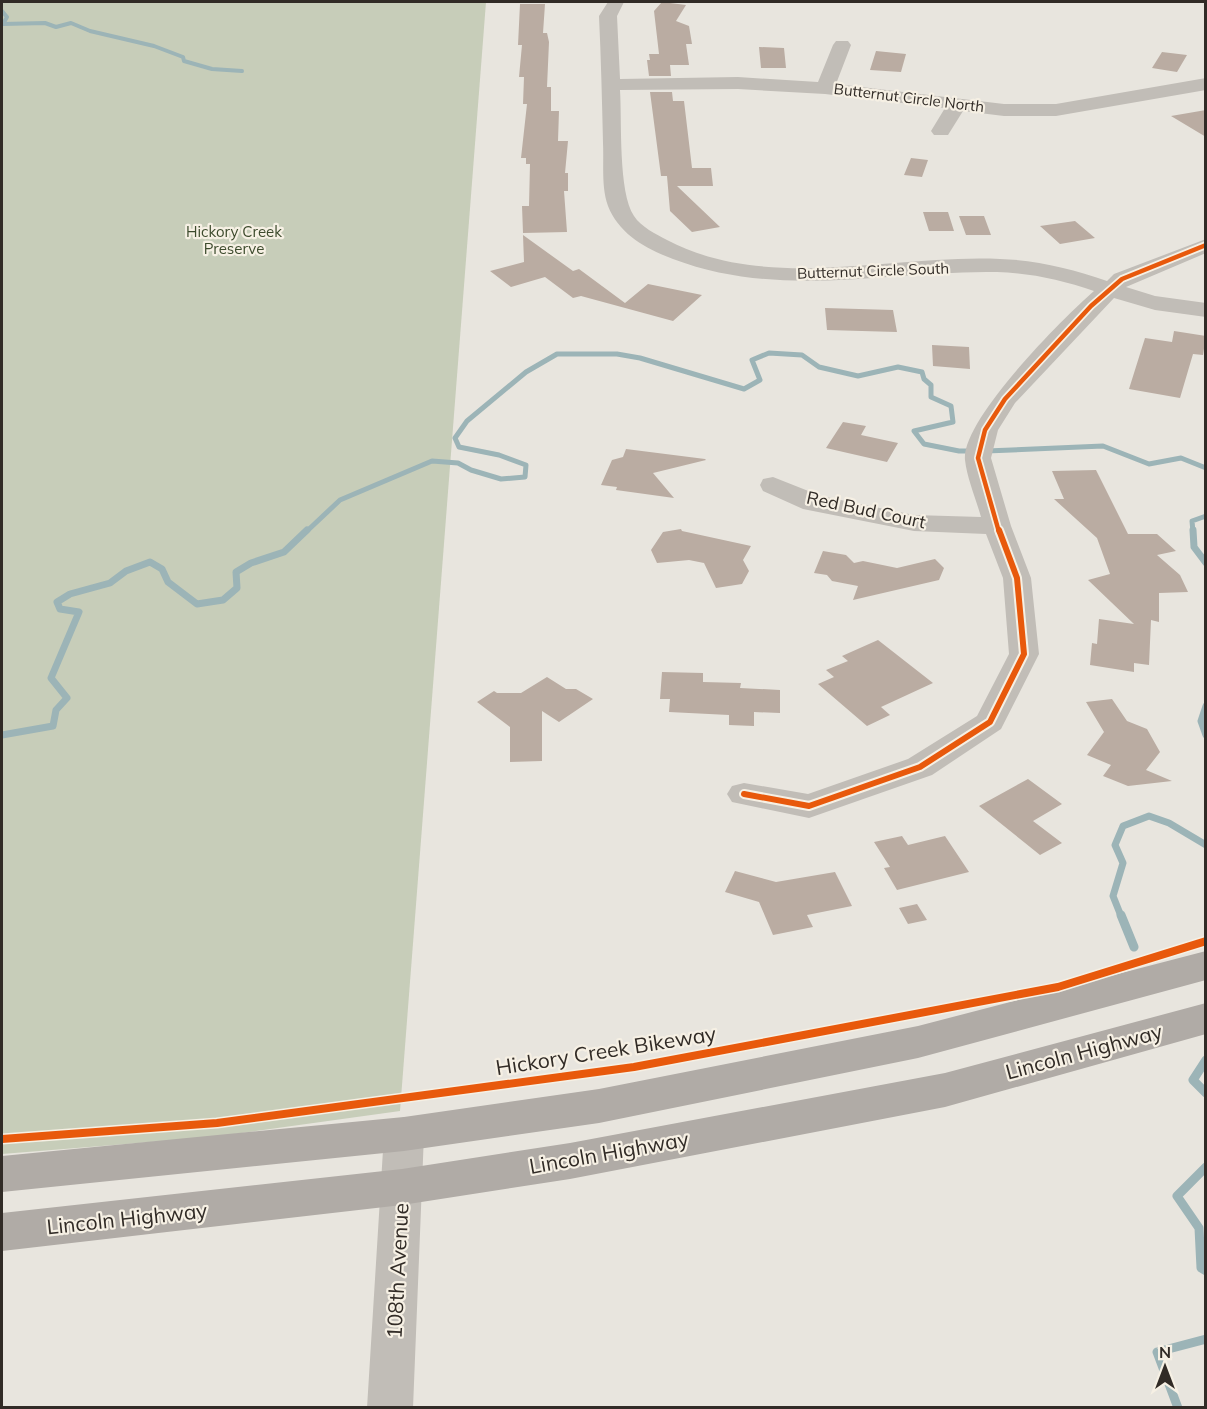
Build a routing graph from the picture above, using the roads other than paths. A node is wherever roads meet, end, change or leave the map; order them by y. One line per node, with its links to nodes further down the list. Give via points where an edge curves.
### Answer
1 (616, 2): 4 (street, Butternut Circle South, via 608,15)
2 (843, 45): 5 (street)
3 (1206, 84): 6 (street, Butternut Circle North, via 1056,110)
4 (611, 86): 5 (street, Butternut Circle North, via 738,83); 9 (street, Butternut Circle South, via 615,195 619,207 638,231 667,248 726,266 784,274 1006,266 1047,271)
5 (825, 88): 6 (street, Butternut Circle North)
6 (957, 105): 7 (street)
7 (941, 131)
8 (1206, 245): 9 (street, via 1122,279)
9 (1112, 289): 10 (street, Butternut Circle South, via 1167,306); 12 (street, via 1090,306 1005,399 982,442 978,458)
10 (1206, 310)
11 (773, 485): 12 (street, Red Bud Court, via 813,503 914,524)
12 (997, 526): 13 (street, via 1017,578 1024,654 990,722 920,767 809,806)
13 (744, 794)
14 (1206, 965): 16 (main road, via 918,1042 599,1106)
15 (1206, 1018): 18 (main road, Lincoln Highway, via 945,1090 570,1161)
16 (404, 1134): 17 (main road); 18 (street, 108th Avenue)
17 (2, 1174)
18 (402, 1187): 19 (main road, Lincoln Highway); 20 (street, 108th Avenue)
19 (2, 1232)
20 (390, 1407)

